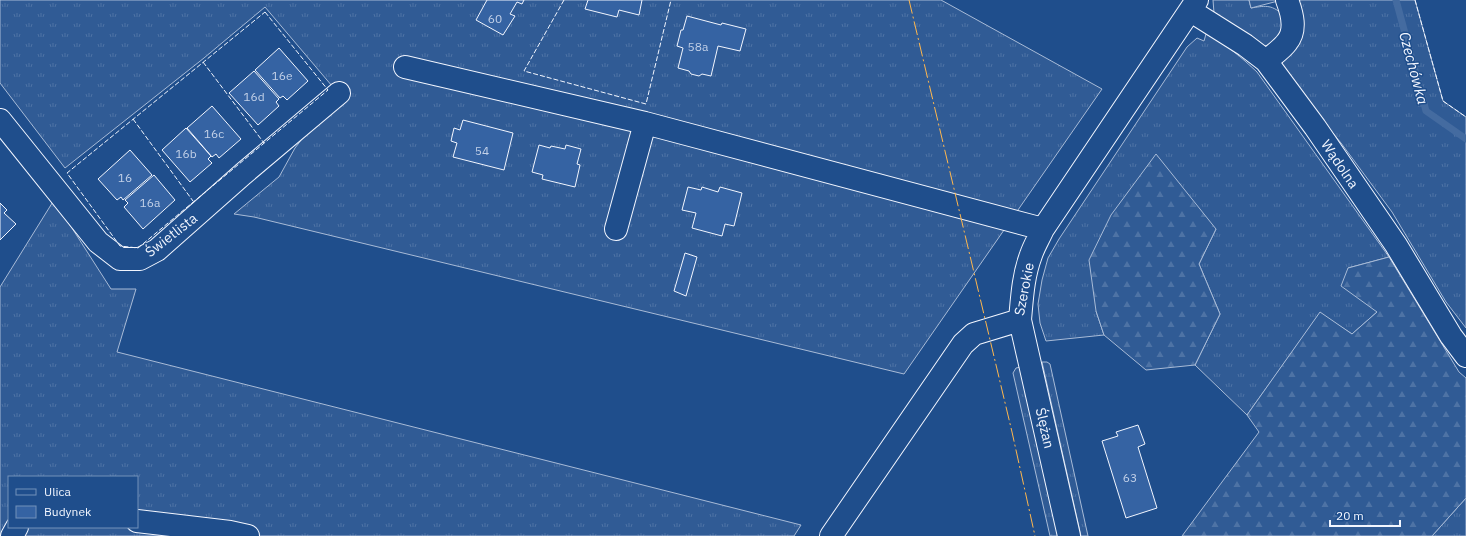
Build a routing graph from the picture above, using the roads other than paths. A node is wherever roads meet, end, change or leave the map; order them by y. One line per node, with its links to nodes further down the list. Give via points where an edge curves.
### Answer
1 (1287, 0): 3 (street, via 1292,19 1290,37 1287,43)
2 (1194, 5): 3 (street, Wądolna); 9 (street, Szerokie)
3 (1266, 61): 11 (street, Wądolna, via 1396,245 1451,336)
4 (405, 66): 7 (street)
5 (339, 93): 6 (street, Świetlista, via 157,250 140,259 120,259 98,242)
6 (0, 120)
7 (645, 123): 8 (street); 9 (street)
8 (616, 229)
9 (1043, 229): 10 (street, Szerokie, via 1027,265)
10 (1020, 320): 14 (street, Szerokie, via 974,334 962,344); 15 (street, Ślężan)
11 (1466, 356)
12 (138, 521): 13 (street)
13 (248, 536)
14 (831, 536)
15 (1069, 536)

